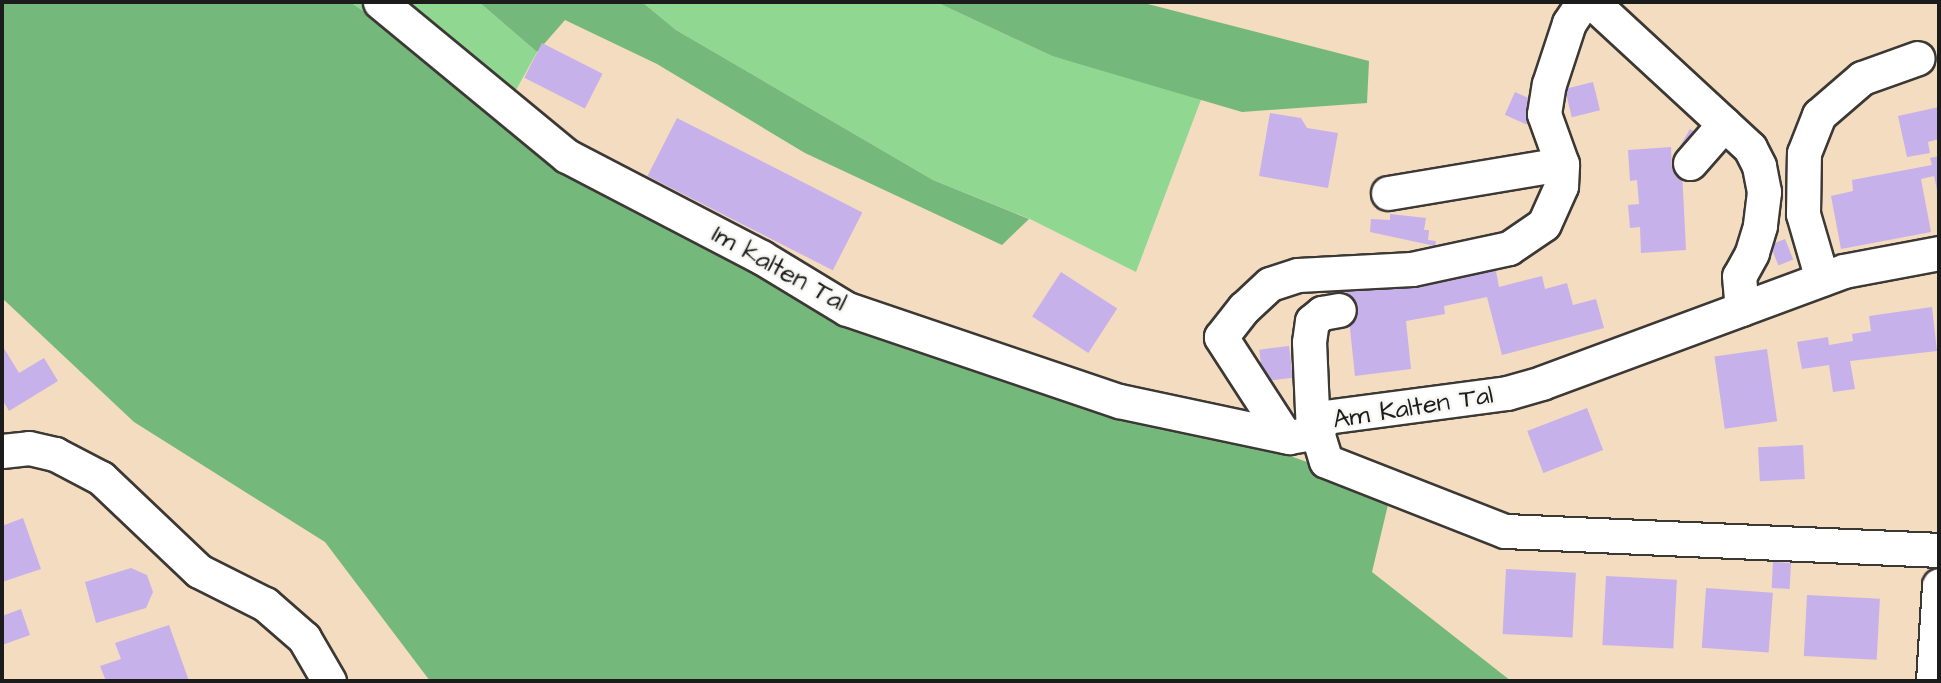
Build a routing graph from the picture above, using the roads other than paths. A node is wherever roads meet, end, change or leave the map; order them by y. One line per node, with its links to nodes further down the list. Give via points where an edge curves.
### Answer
1 (380, 2): 13 (street, Im kalten Tal, via 567,156 761,257 847,309 1119,401)
2 (1583, 2): 7 (street, via 1558,52 1544,114)
3 (1592, 2): 5 (street)
4 (1918, 58): 10 (street, via 1862,78 1819,115 1804,153 1803,214)
5 (1724, 124): 6 (street); 11 (street, via 1750,148 1763,192 1752,253 1739,275)
6 (1690, 163)
7 (1562, 164): 8 (street); 13 (street, via 1561,186 1544,223 1509,248 1412,269 1298,275 1270,284 1244,307 1221,337)
8 (1388, 192)
9 (1939, 253): 10 (street, Am Kalten Tal)
10 (1822, 279): 11 (street, Am Kalten Tal)
11 (1742, 309): 13 (street, Am Kalten Tal, via 1542,383 1507,393 1325,417)
12 (1339, 310): 13 (street, via 1322,313 1312,321)
13 (1305, 434): 15 (street, Am Kalten Tal, via 1326,461 1505,531)
14 (2, 452): 17 (street, via 29,447 55,454 102,478 199,571 265,604 304,638)
15 (1939, 550)
16 (1939, 584): 18 (street)
17 (329, 681)
18 (1933, 681)

